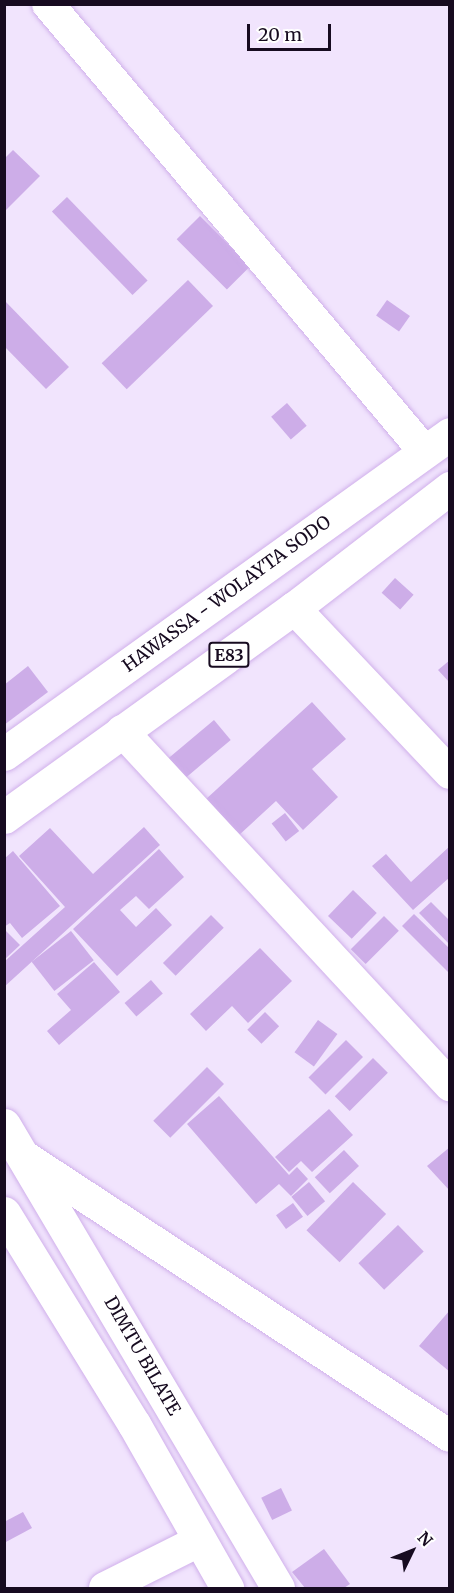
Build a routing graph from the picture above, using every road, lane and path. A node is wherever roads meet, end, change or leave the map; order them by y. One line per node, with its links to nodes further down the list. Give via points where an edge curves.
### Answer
1 (48, 4): 2 (street)
2 (437, 443): 6 (main road, HAWASSA - WOLAYTA SODO)
3 (450, 488): 4 (main road, E83)
4 (294, 608): 5 (main road, E83); 7 (street)
5 (122, 731): 8 (main road, E83); 9 (street)
6 (4, 754)
7 (450, 773)
8 (4, 817)
9 (448, 1082)
10 (4, 1125): 11 (main road, DIMTU BILATE)
11 (25, 1157): 13 (street); 17 (main road, DIMTU BILATE)
12 (4, 1213): 14 (main road, via 134,1424)
13 (450, 1436)
14 (199, 1541): 15 (street); 16 (main road)
15 (105, 1588)
16 (226, 1588)
17 (278, 1588)

